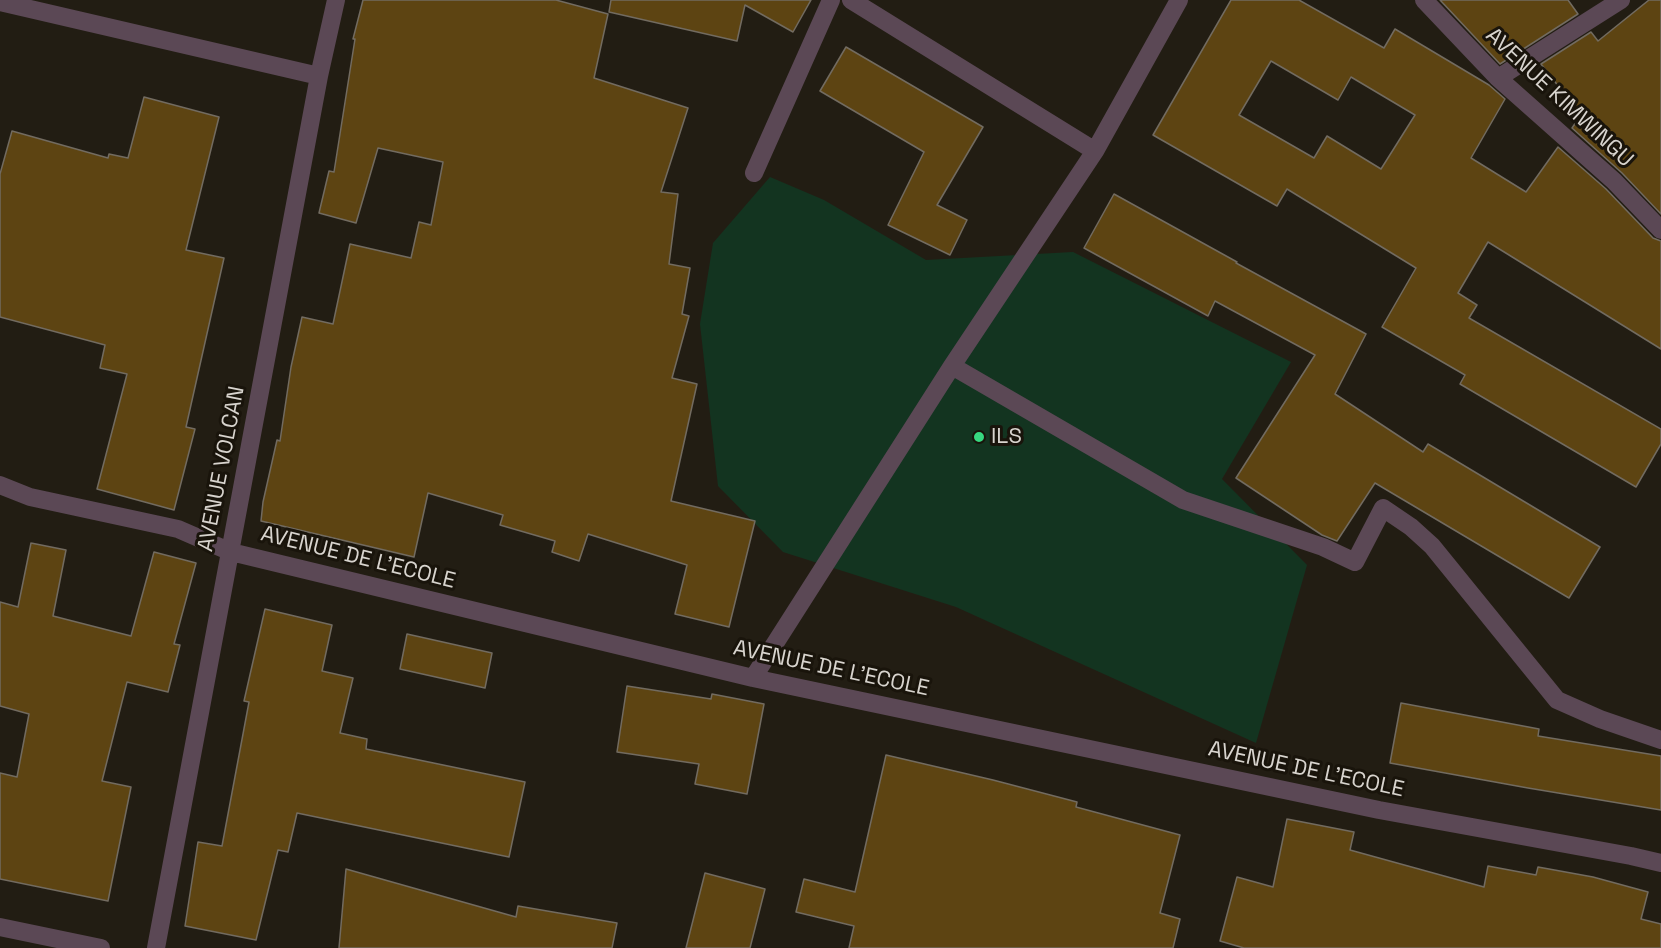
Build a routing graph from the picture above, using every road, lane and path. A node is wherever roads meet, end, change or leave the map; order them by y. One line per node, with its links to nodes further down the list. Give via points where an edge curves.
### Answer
1 (336, 0): 8 (street, AVENUE VOLCAN)
2 (831, 0): 11 (street)
3 (851, 0): 10 (street)
4 (1179, 0): 10 (street)
5 (1424, 0): 9 (street, AVENUE KIMWINGU)
6 (1622, 0): 9 (street)
7 (0, 2): 8 (street)
8 (319, 76): 15 (street, AVENUE VOLCAN)
9 (1498, 78): 12 (street, AVENUE KIMWINGU, via 1614,181)
10 (1095, 151): 13 (street)
11 (754, 173)
12 (1661, 230)
13 (952, 366): 16 (street); 17 (street, via 1183,500 1323,547 1355,562 1383,508 1432,546 1557,700)
14 (0, 485): 15 (street, AVENUE DE L'ECOLE, via 30,497 178,529)
15 (231, 552): 16 (street, AVENUE DE L'ECOLE); 21 (street, AVENUE VOLCAN)
16 (753, 678): 18 (street, AVENUE DE L'ECOLE, via 1379,810)
17 (1661, 740)
18 (1661, 863)
19 (0, 927): 20 (street)
20 (101, 948)
21 (156, 948)

